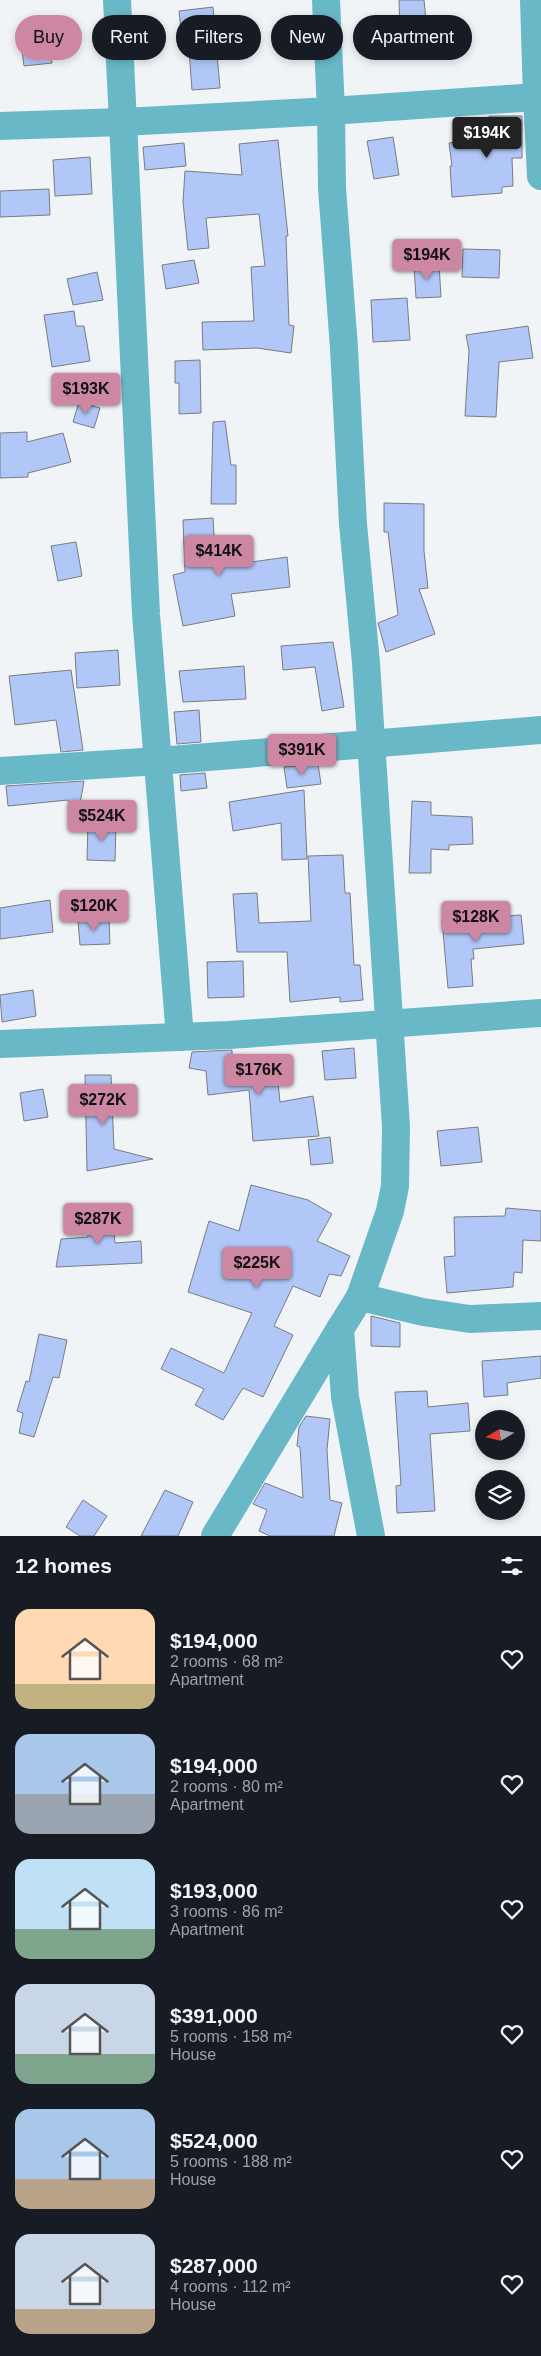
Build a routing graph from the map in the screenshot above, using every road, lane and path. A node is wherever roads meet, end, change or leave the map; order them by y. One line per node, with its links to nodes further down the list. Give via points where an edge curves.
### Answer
1 (117, 0): 6 (street)
2 (326, 0): 5 (street)
3 (534, 0): 4 (street)
4 (539, 97): 5 (street); 8 (street)
5 (331, 111): 6 (street); 10 (street, via 332,188 353,524)
6 (123, 122): 7 (street); 11 (street, via 146,614)
7 (0, 126)
8 (541, 176)
9 (541, 730): 10 (street)
10 (371, 744): 11 (street); 14 (street)
11 (159, 761): 12 (street); 15 (street)
12 (0, 771)
13 (541, 1013): 14 (street)
14 (389, 1024): 15 (street); 17 (street, via 396,1127 395,1186 383,1237)
15 (180, 1037): 16 (street)
16 (0, 1044)
17 (360, 1297): 18 (street, via 470,1319); 19 (street)
18 (541, 1316)
19 (340, 1329): 20 (street); 21 (street, via 345,1397)
20 (215, 1536)
21 (371, 1536)

